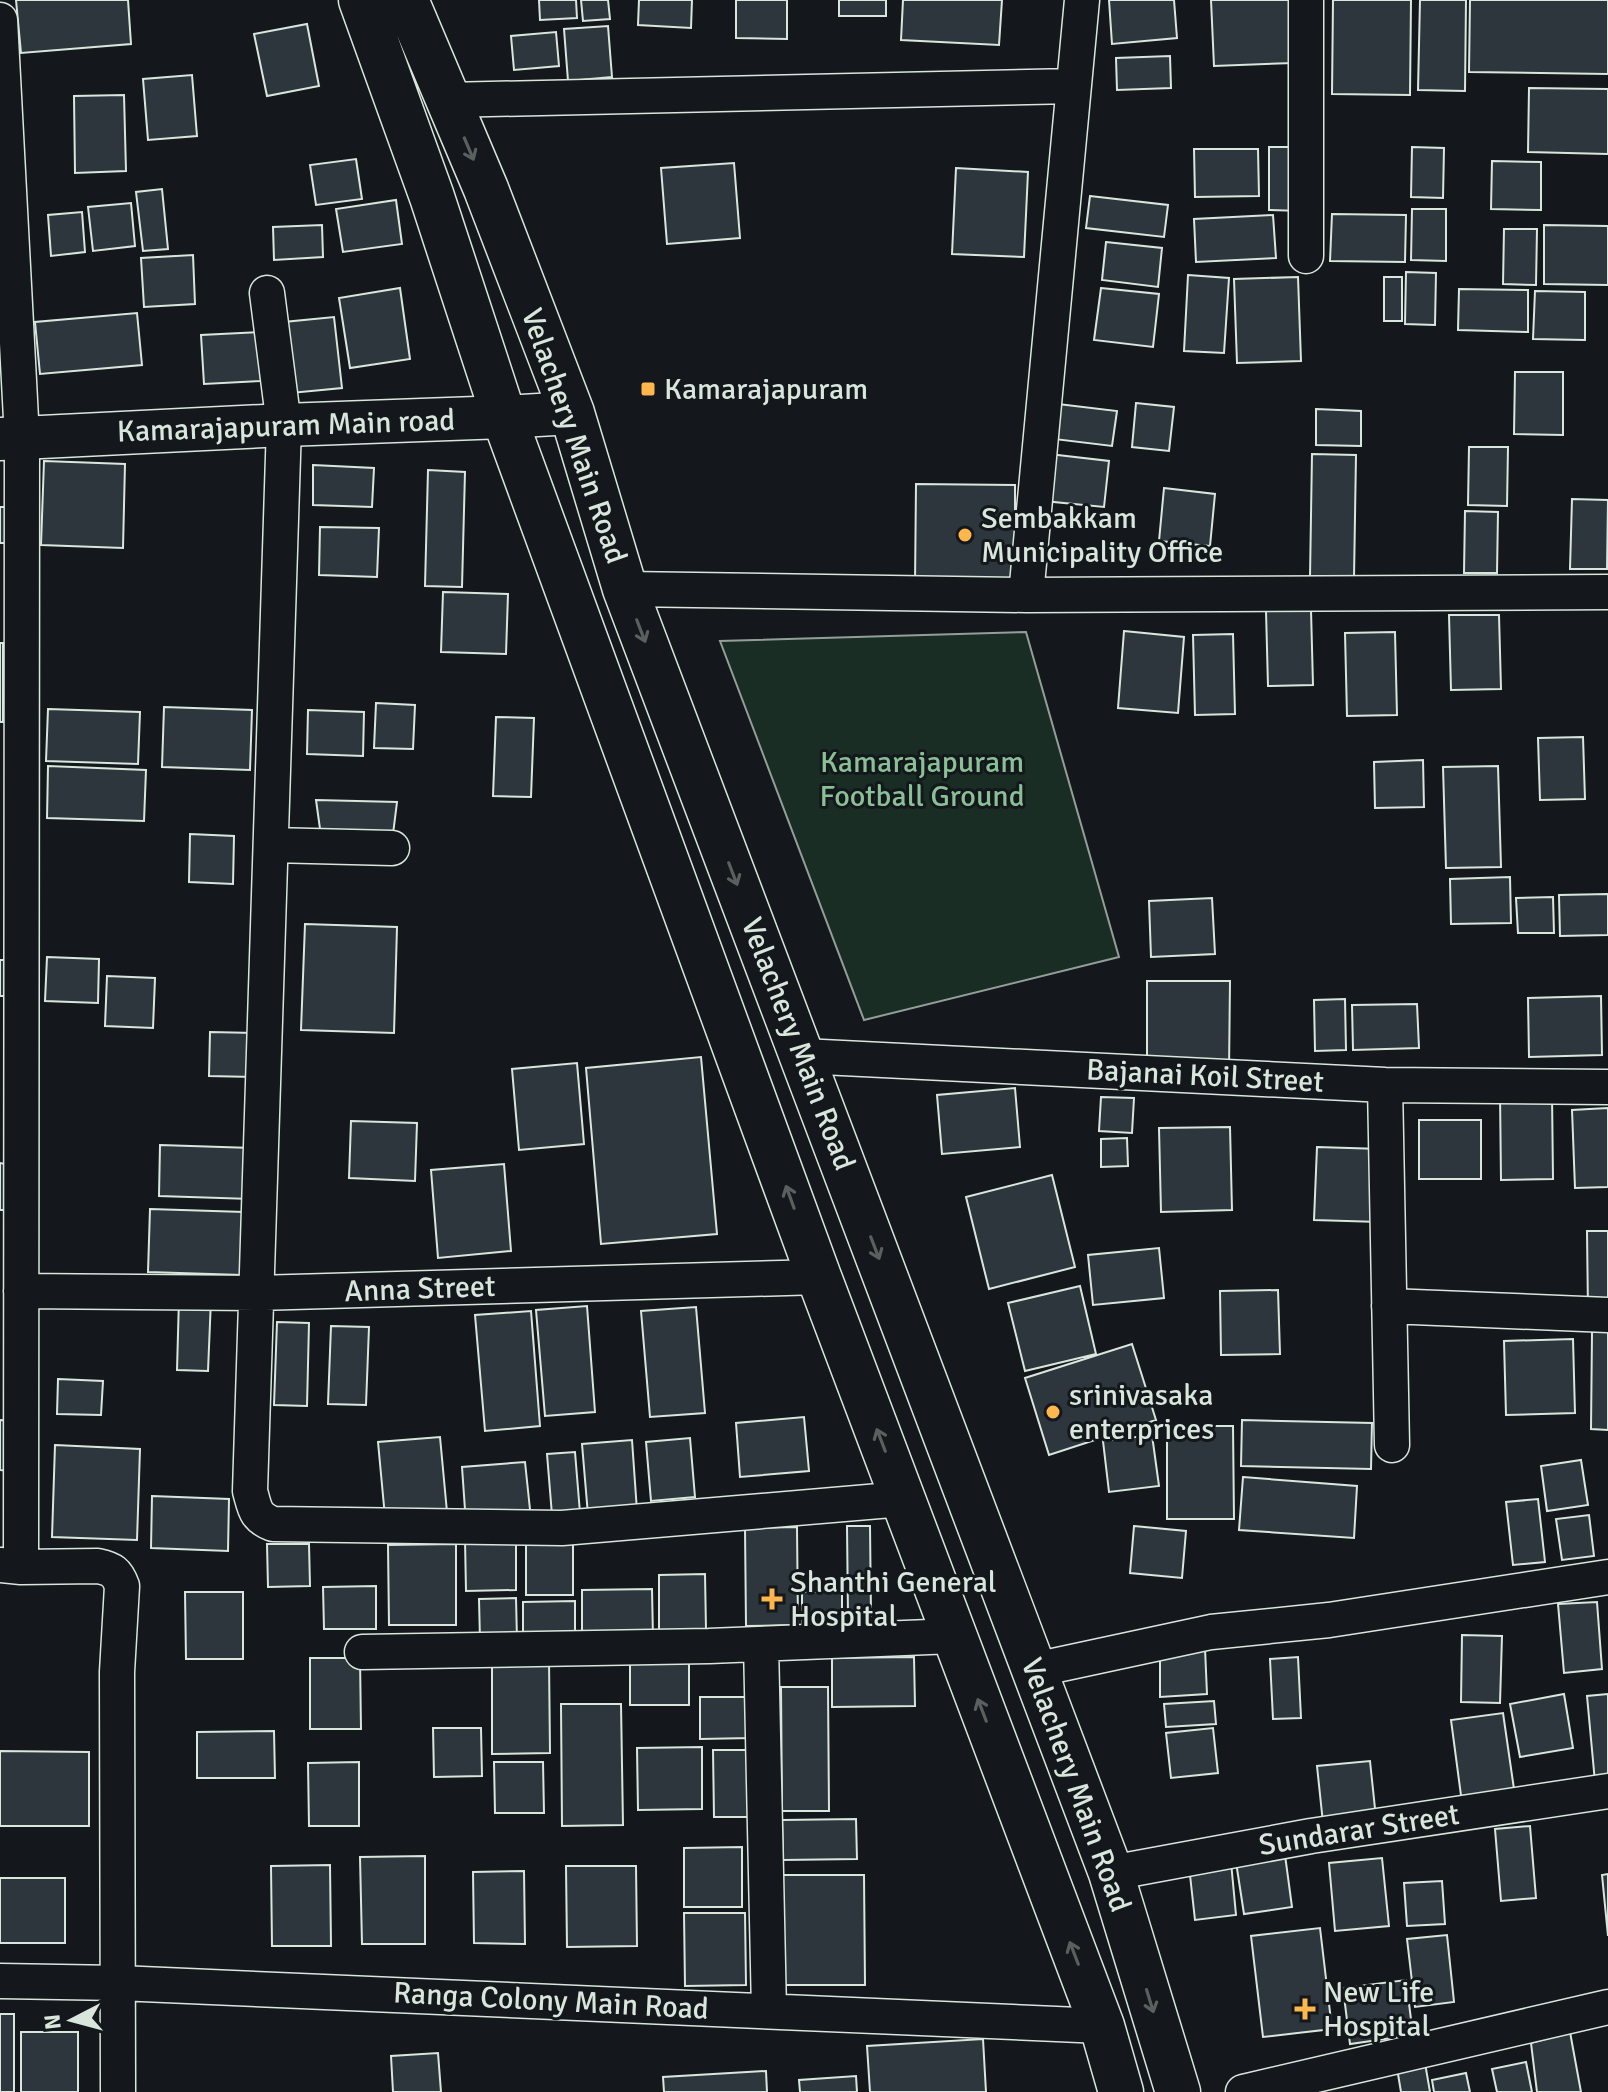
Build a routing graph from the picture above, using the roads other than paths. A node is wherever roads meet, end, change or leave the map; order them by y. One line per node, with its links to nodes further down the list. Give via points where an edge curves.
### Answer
1 (361, 0): 11 (main road, Velachery Main Road)
2 (406, 0): 7 (main road, Velachery Main Road)
3 (1082, 0): 6 (street)
4 (1306, 0): 8 (street)
5 (0, 20): 13 (street)
6 (1074, 86): 7 (street); 16 (street)
7 (447, 100): 10 (main road, Velachery Main Road, one-way to 10)
8 (1306, 256)
9 (267, 293): 12 (street)
10 (572, 413): 11 (street, Kamarajapuram Main road); 14 (main road, Velachery Main Road)
11 (504, 417): 12 (street, Kamarajapuram Main road); 22 (main road, Velachery Main Road, one-way to 11)
12 (284, 425): 13 (street, Kamarajapuram Main road); 17 (street)
13 (11, 439): 23 (street)
14 (625, 589): 16 (street); 19 (main road, Velachery Main Road, one-way to 19)
15 (1608, 592): 16 (street)
16 (1026, 595)
17 (271, 845): 18 (street); 24 (street)
18 (392, 848)
19 (802, 1056): 20 (street, Bajanai Koil Street); 34 (main road, Velachery Main Road, one-way to 34)
20 (1385, 1085): 21 (street, Bajanai Koil Street); 25 (street)
21 (1608, 1087)
22 (819, 1277): 24 (street, Anna Street); 28 (main road, Velachery Main Road, one-way to 22)
23 (21, 1291): 24 (street, Anna Street); 29 (street)
24 (257, 1293): 28 (street, via 250,1491 260,1519 273,1524 562,1528)
25 (1389, 1306): 26 (street); 27 (street)
26 (1608, 1315)
27 (1392, 1445)
28 (903, 1499): 31 (main road, Velachery Main Road)
29 (10, 1566): 38 (street, via 98,1566 117,1573 122,1586 117,1672)
30 (1608, 1577): 34 (street, via 1329,1620 1211,1632)
31 (954, 1636): 32 (street); 41 (main road, Velachery Main Road, one-way to 31)
32 (761, 1644): 33 (street); 40 (street)
33 (362, 1652)
34 (1034, 1670): 36 (main road, Velachery Main Road)
35 (1608, 1791): 36 (street, Sundarar Street)
36 (1111, 1873): 44 (main road, Velachery Main Road, one-way to 44)
37 (0, 1981): 38 (street, Ranga Colony Main Road)
38 (119, 1983): 40 (street, Ranga Colony Main Road); 42 (street)
39 (1608, 2007): 45 (street)
40 (769, 2011): 41 (street, Ranga Colony Main Road)
41 (1102, 2026): 43 (main road, Velachery Main Road)
42 (118, 2092)
43 (1121, 2092)
44 (1178, 2092)
45 (1243, 2092)

